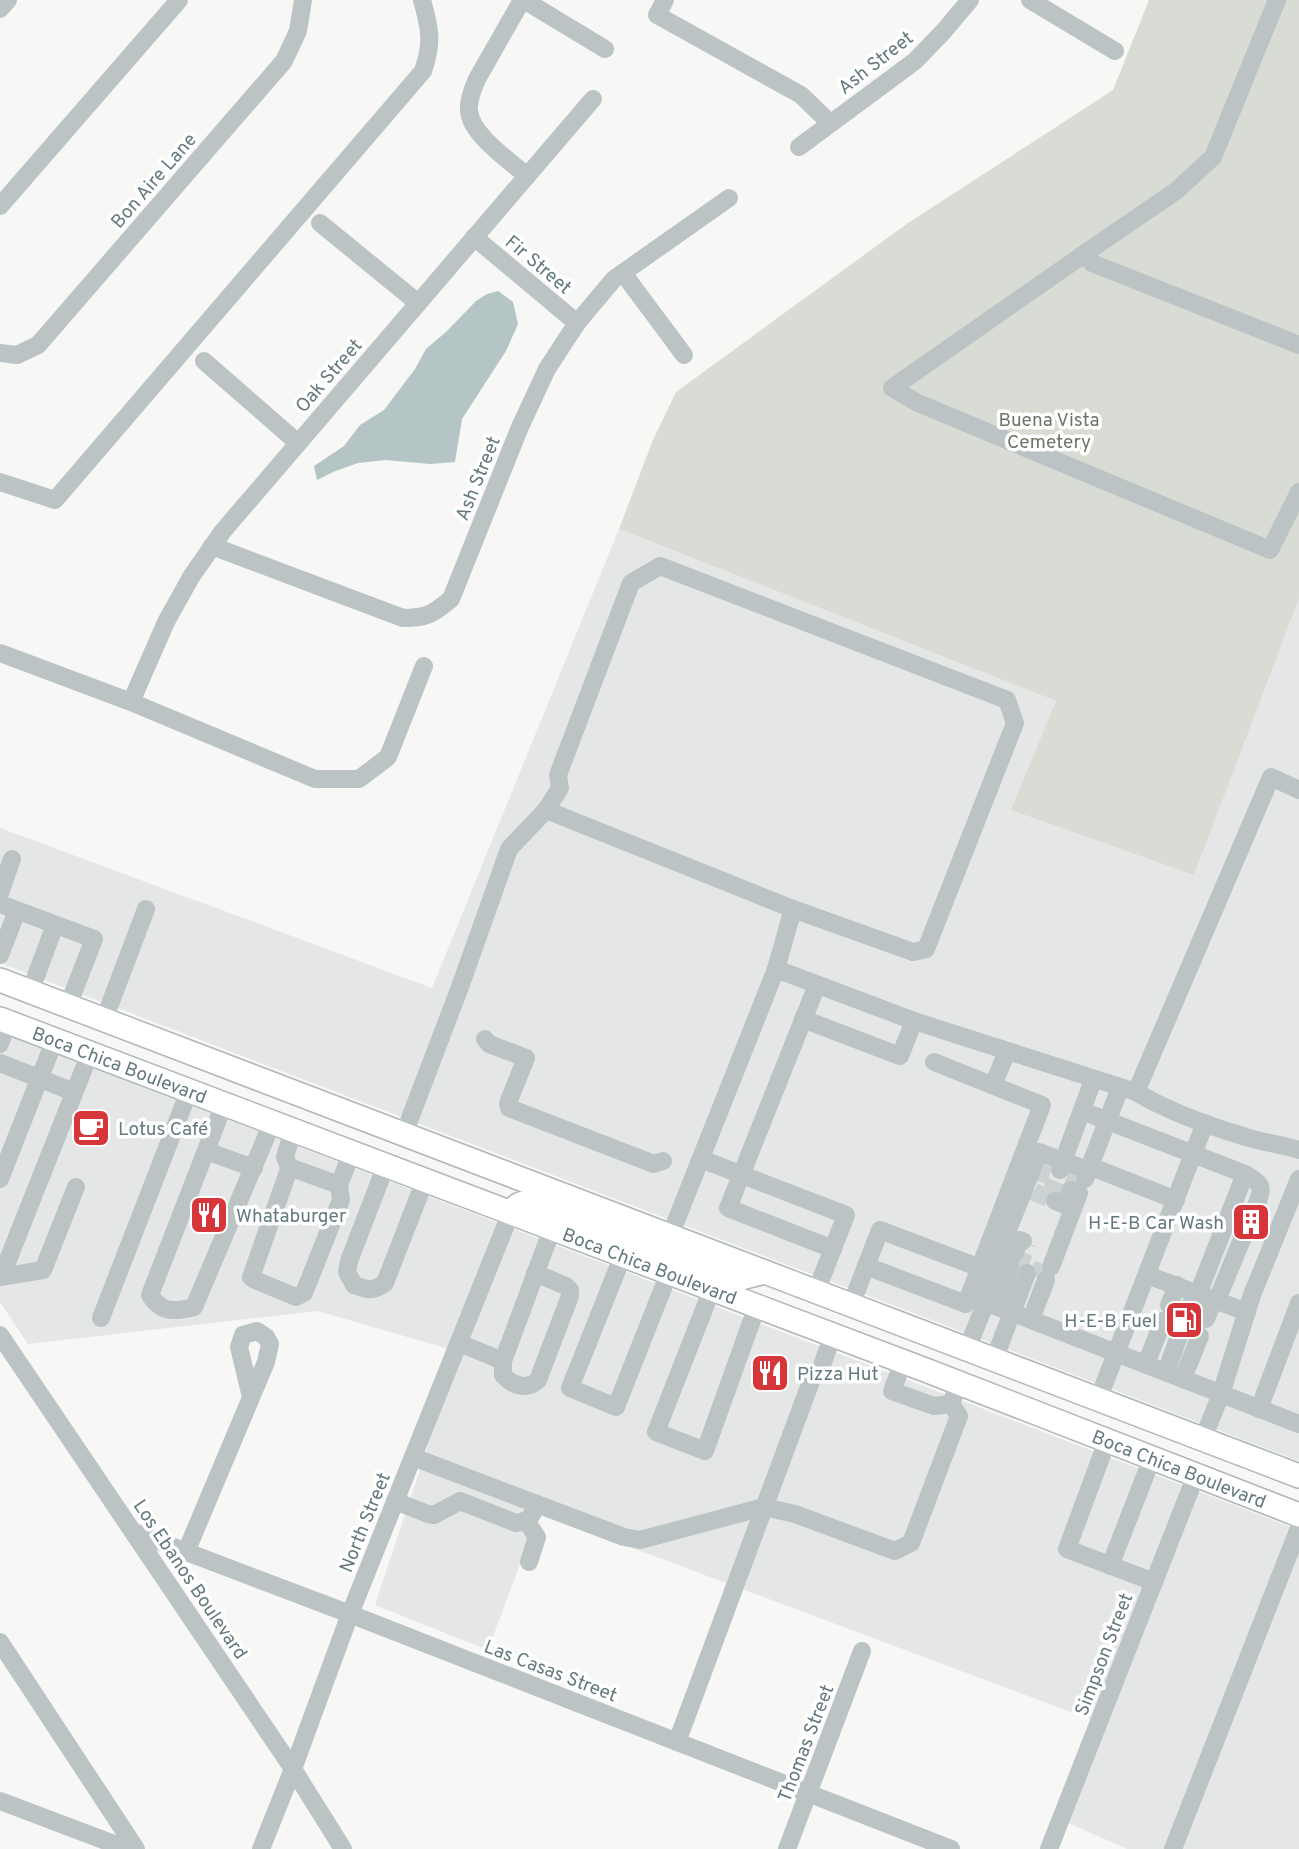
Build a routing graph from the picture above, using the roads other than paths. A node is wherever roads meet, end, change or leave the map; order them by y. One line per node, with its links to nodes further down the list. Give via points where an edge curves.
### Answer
1 (8, 0): 10 (street)
2 (179, 0): 18 (street)
3 (303, 0): 26 (street, Bon Aire Lane, via 298,31 284,61 38,345 17,355)
4 (422, 0): 30 (street, via 430,30 424,71 55,500)
5 (523, 0): 11 (street); 16 (street, via 477,79 468,112 480,135)
6 (970, 0): 14 (street, Ash Street, via 915,61)
7 (1030, 0): 12 (street)
8 (1277, 0): 21 (street, via 1213,157 1177,191)
9 (661, 7): 14 (street, via 801,95)
10 (0, 9)
11 (605, 49)
12 (1115, 51)
13 (593, 99): 16 (street, Oak Street)
14 (830, 123): 15 (street, Ash Street)
15 (799, 147)
16 (527, 176): 20 (street, Oak Street)
17 (729, 198): 22 (street, Ash Street)
18 (0, 206)
19 (320, 223): 23 (street)
20 (474, 237): 23 (street, Oak Street); 24 (street, Fir Street)
21 (1084, 254): 25 (street, via 1092,263); 31 (street, via 892,388 918,403 1270,550)
22 (623, 272): 24 (street, Ash Street); 27 (street)
23 (418, 303): 29 (street, Oak Street)
24 (577, 323): 32 (street, Ash Street, via 547,369 520,427 451,599 434,614 403,618)
25 (1299, 345)
26 (0, 353)
27 (684, 355)
28 (204, 361): 29 (street)
29 (298, 443): 32 (street, Oak Street)
30 (0, 482)
31 (1299, 492)
32 (212, 546): 35 (street, Oak Street, via 166,622)
33 (0, 653): 35 (street)
34 (424, 666): 35 (street, via 388,757 359,779 315,779)
35 (131, 702)
36 (1299, 790): 64 (street, via 1271,777)
37 (546, 810): 42 (street); 42 (street, via 560,788 558,775 631,583 660,566 1007,699 1015,723 926,949 913,952); 72 (street, via 509,849)
38 (12, 859): 39 (street)
39 (0, 893)
40 (9, 907): 43 (street); 44 (street)
41 (146, 909): 52 (street)
42 (793, 909): 45 (street)
43 (55, 925): 48 (street); 49 (street, via 94,939)
44 (0, 956)
45 (776, 969): 47 (street); 77 (street)
46 (0, 980): 48 (main road, Boca Chica Boulevard)
47 (817, 985): 50 (street); 53 (street)
48 (30, 992): 49 (main road, Boca Chica Boulevard)
49 (68, 1006): 52 (main road, Boca Chica Boulevard)
50 (803, 1018): 53 (street, via 900,1056); 83 (street)
51 (4, 1020): 54 (main road, Boca Chica Boulevard); 56 (street)
52 (104, 1020): 72 (main road, Boca Chica Boulevard)
53 (914, 1021): 57 (street)
54 (55, 1039): 58 (main road, Boca Chica Boulevard); 61 (street)
55 (485, 1039): 78 (street, via 526,1058 509,1108 654,1164)
56 (0, 1044)
57 (1007, 1052): 62 (street); 63 (street)
58 (90, 1053): 65 (main road, Boca Chica Boulevard); 66 (street)
59 (934, 1062): 63 (street)
60 (0, 1063): 61 (street)
61 (40, 1078): 66 (street); 86 (street)
62 (1093, 1080): 64 (street); 68 (street)
63 (993, 1085): 101 (street, via 1042,1105)
64 (1128, 1090): 69 (street); 70 (street)
65 (189, 1091): 67 (main road, Boca Chica Boulevard); 116 (street)
66 (75, 1092): 106 (street)
67 (235, 1108): 71 (main road, Boca Chica Boulevard); 74 (street); 82 (main road, via 266,1104 484,1187 501,1183)
68 (1082, 1111): 69 (street); 85 (street)
69 (1107, 1121): 76 (street); 85 (street)
70 (1205, 1123): 73 (street); 76 (street)
71 (283, 1126): 75 (main road, Boca Chica Boulevard); 80 (street); 81 (street)
72 (404, 1134): 82 (main road, Boca Chica Boulevard)
73 (1299, 1150)
74 (206, 1151): 81 (street); 81 (street, via 150,1295 166,1311 194,1307)
75 (352, 1153): 79 (main road, Boca Chica Boulevard); 89 (street)
76 (1193, 1154): 84 (street); 91 (street)
77 (701, 1158): 83 (street); 95 (street)
78 (663, 1161)
79 (386, 1165): 87 (main road, Boca Chica Boulevard); 87 (street, via 349,1261 347,1272 354,1285 368,1290 385,1283)
80 (289, 1167): 89 (street); 89 (street, via 251,1277 296,1297 304,1293 341,1200)
81 (254, 1168)
82 (505, 1173): 95 (main road, Boca Chica Boulevard)
83 (741, 1174): 97 (street, via 846,1215); 97 (street, via 728,1208)
84 (1245, 1174): 92 (street, via 1261,1186); 110 (street)
85 (1067, 1175): 91 (street); 99 (street); 114 (street, via 1039,1152 980,1300)
86 (0, 1178)
87 (425, 1180): 93 (main road, Boca Chica Boulevard)
88 (1299, 1180): 115 (street)
89 (339, 1185)
90 (76, 1187): 106 (street, via 43,1270)
91 (1176, 1200): 105 (street)
92 (1256, 1206)
93 (510, 1212): 94 (main road, Boca Chica Boulevard); 102 (main road, via 528,1202 542,1204 737,1279); 119 (street, North Street)
94 (552, 1229): 98 (main road, Boca Chica Boulevard); 103 (street)
95 (670, 1236): 102 (main road, Boca Chica Boulevard)
96 (1243, 1237): 110 (street)
97 (833, 1249): 109 (street)
98 (623, 1255): 104 (main road, Boca Chica Boulevard); 104 (street, via 570,1388 616,1407)
99 (1035, 1262): 114 (street); 114 (street)
100 (866, 1266): 101 (street, via 880,1230); 101 (street, via 966,1304); 112 (street)
101 (980, 1268)
102 (765, 1272): 109 (main road, Boca Chica Boulevard)
103 (536, 1273): 123 (street); 123 (street, via 566,1286 570,1296 532,1386 508,1380 503,1375)
104 (668, 1273): 108 (main road, Boca Chica Boulevard)
105 (1147, 1275): 107 (street); 121 (street)
106 (1, 1276)
107 (1177, 1285): 110 (street); 125 (street)
108 (712, 1289): 113 (main road, Boca Chica Boulevard); 113 (street, via 656,1432 705,1451)
109 (816, 1292): 112 (main road, Boca Chica Boulevard)
110 (1206, 1296): 115 (street); 126 (street, via 1185,1320); 127 (street, via 1203,1327)
111 (1299, 1303): 132 (street)
112 (851, 1305): 120 (main road, Boca Chica Boulevard)
113 (757, 1306): 117 (main road, Boca Chica Boulevard)
114 (1008, 1311): 120 (street); 121 (street); 122 (street)
115 (1247, 1312): 129 (street)
116 (101, 1318)
117 (833, 1335): 124 (main road, Boca Chica Boulevard); 144 (street)
118 (1, 1339): 148 (street, Los Ebanos Boulevard)
119 (459, 1343): 123 (street); 136 (street, North Street)
120 (967, 1349): 122 (main road, Boca Chica Boulevard)
121 (1117, 1353): 125 (street); 131 (street)
122 (994, 1360): 131 (main road, Boca Chica Boulevard)
123 (503, 1361)
124 (903, 1362): 128 (main road, Boca Chica Boulevard); 128 (street, via 892,1391 934,1406)
125 (1146, 1364): 126 (street)
126 (1166, 1372): 127 (street)
127 (1183, 1378): 129 (street)
128 (955, 1394): 135 (main road, Boca Chica Boulevard); 144 (street, via 959,1416 911,1543 894,1551)
129 (1221, 1394): 132 (street); 134 (street)
130 (251, 1397): 149 (street)
131 (1098, 1400): 134 (main road, Boca Chica Boulevard)
132 (1259, 1409): 133 (street)
133 (1299, 1424)
134 (1203, 1439): 139 (main road, Boca Chica Boulevard)
135 (1107, 1441): 137 (main road, Boca Chica Boulevard); 151 (street, via 1067,1549)
136 (413, 1457): 140 (street); 141 (street, North Street)
137 (1152, 1458): 138 (main road, Boca Chica Boulevard); 151 (street)
138 (1196, 1475): 145 (main road, Boca Chica Boulevard); 152 (street, Simpson Street)
139 (1299, 1475)
140 (468, 1478): 142 (street); 143 (street)
141 (395, 1501): 142 (street, via 434,1515); 153 (street, North Street)
142 (460, 1501): 146 (street, via 516,1523)
143 (537, 1504): 144 (street, via 640,1540); 146 (street)
144 (764, 1507): 156 (street)
145 (1299, 1515)
146 (526, 1521): 150 (street, via 537,1537)
147 (1299, 1528): 168 (street)
148 (134, 1532): 149 (street, Las Casas Street); 157 (street, Los Ebanos Boulevard)
149 (186, 1552): 153 (street, Las Casas Street)
150 (529, 1562)
151 (1110, 1566): 152 (street)
152 (1154, 1582): 167 (street, Simpson Street)
153 (350, 1614): 156 (street, Las Casas Street); 157 (street, North Street)
154 (0, 1642): 162 (street)
155 (862, 1651): 158 (street, Thomas Street)
156 (677, 1742): 158 (street, Las Casas Street)
157 (293, 1769): 163 (street, North Street); 164 (street, Los Ebanos Boulevard)
158 (808, 1793): 160 (street, Las Casas Street); 165 (street, Thomas Street)
159 (0, 1801): 161 (street)
160 (924, 1844): 166 (street, Las Casas Street)
161 (127, 1849)
162 (136, 1849)
163 (261, 1849)
164 (343, 1849)
165 (787, 1849)
166 (951, 1849)
167 (1049, 1849)
168 (1173, 1849)

